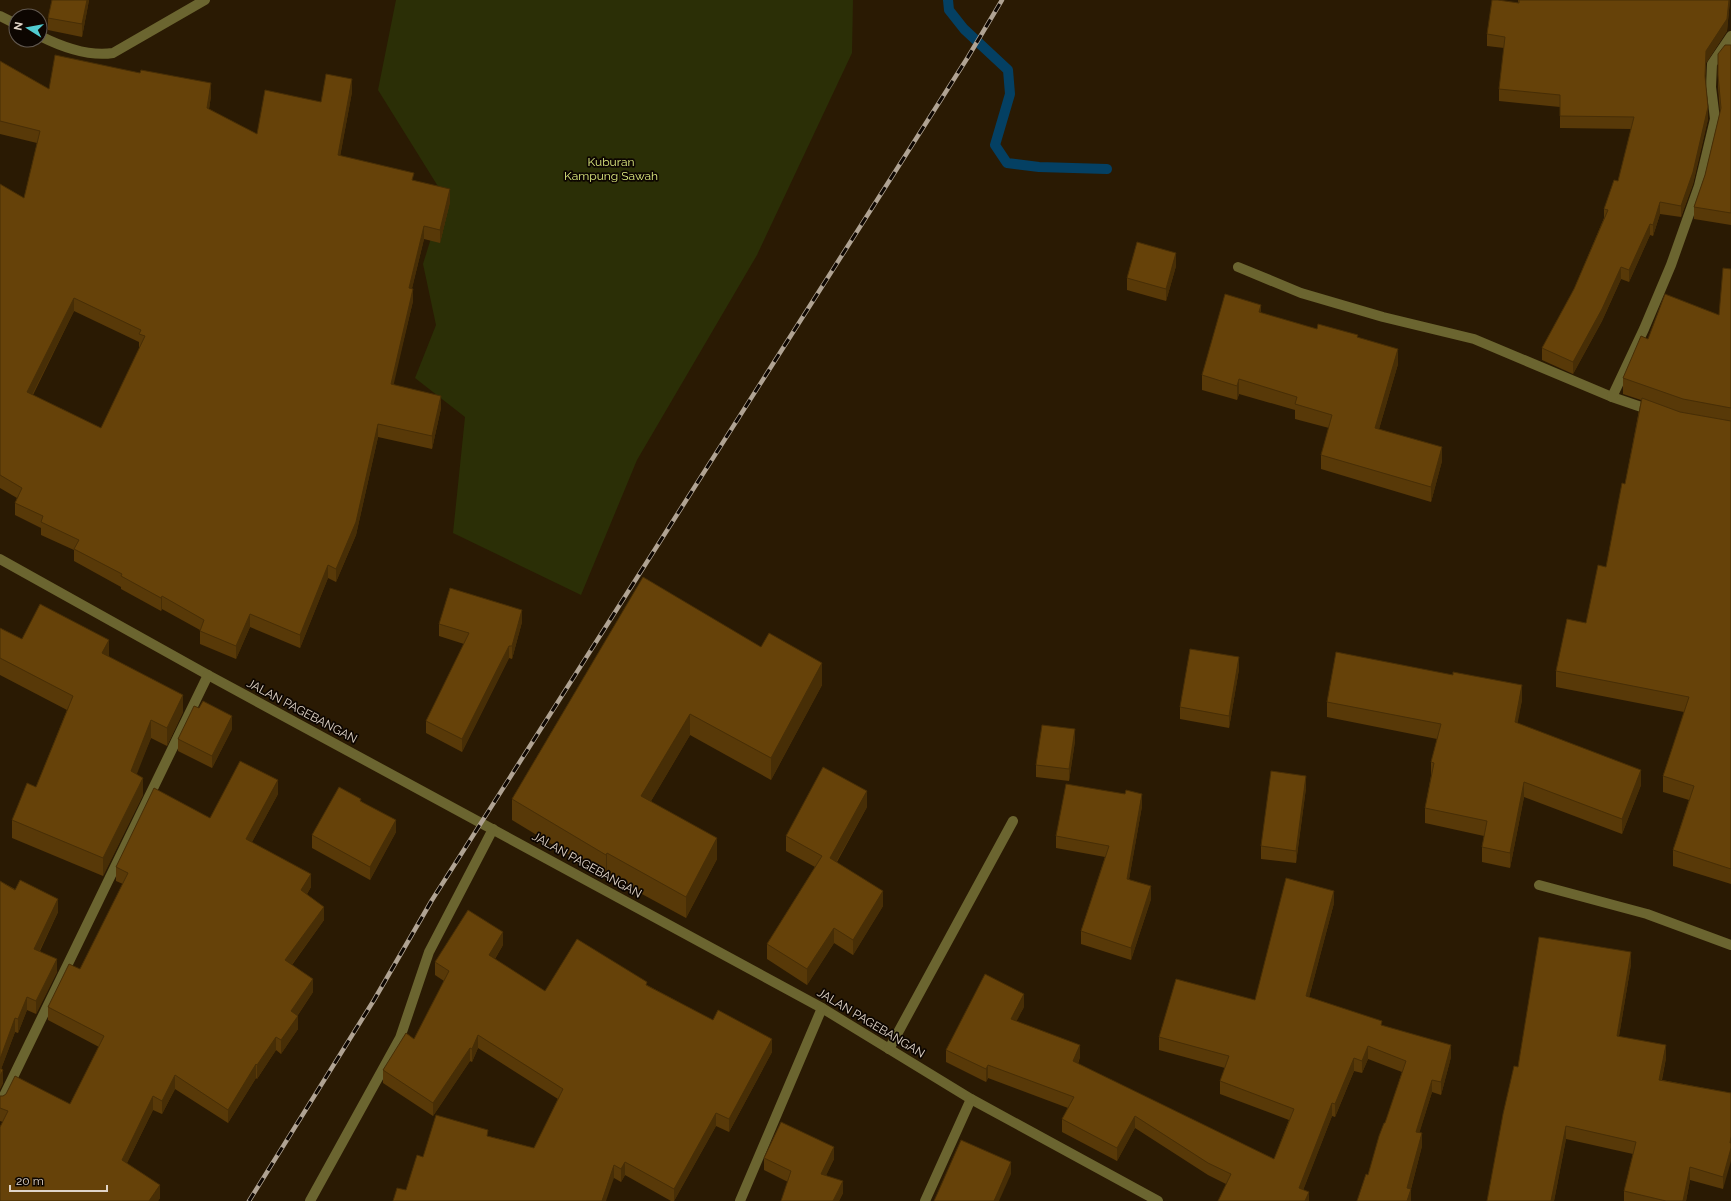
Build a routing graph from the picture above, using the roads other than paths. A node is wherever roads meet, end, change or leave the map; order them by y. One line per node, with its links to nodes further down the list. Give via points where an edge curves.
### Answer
1 (205, 0): 3 (street, via 113,54 88,54)
2 (1731, 36): 5 (street, via 1712,64 1711,87 1715,119 1699,186 1671,265)
3 (48, 39)
4 (1238, 267): 5 (street, via 1301,293 1383,317 1474,339)
5 (1612, 397): 6 (street)
6 (1660, 414)
7 (0, 559): 8 (street, JALAN PAGEBANGAN)
8 (208, 675): 10 (street, JALAN PAGEBANGAN); 16 (street)
9 (1014, 821): 14 (street)
10 (493, 829): 13 (street, JALAN PAGEBANGAN); 17 (street, via 429,952 400,1038)
11 (1538, 885): 12 (street, via 1647,914)
12 (1731, 945)
13 (822, 1008): 14 (street, JALAN PAGEBANGAN); 18 (street)
14 (889, 1049): 15 (street, JALAN PAGEBANGAN)
15 (971, 1099): 19 (street); 20 (street, JALAN PAGEBANGAN)
16 (0, 1104)
17 (310, 1201)
18 (740, 1201)
19 (925, 1201)
20 (1158, 1201)

